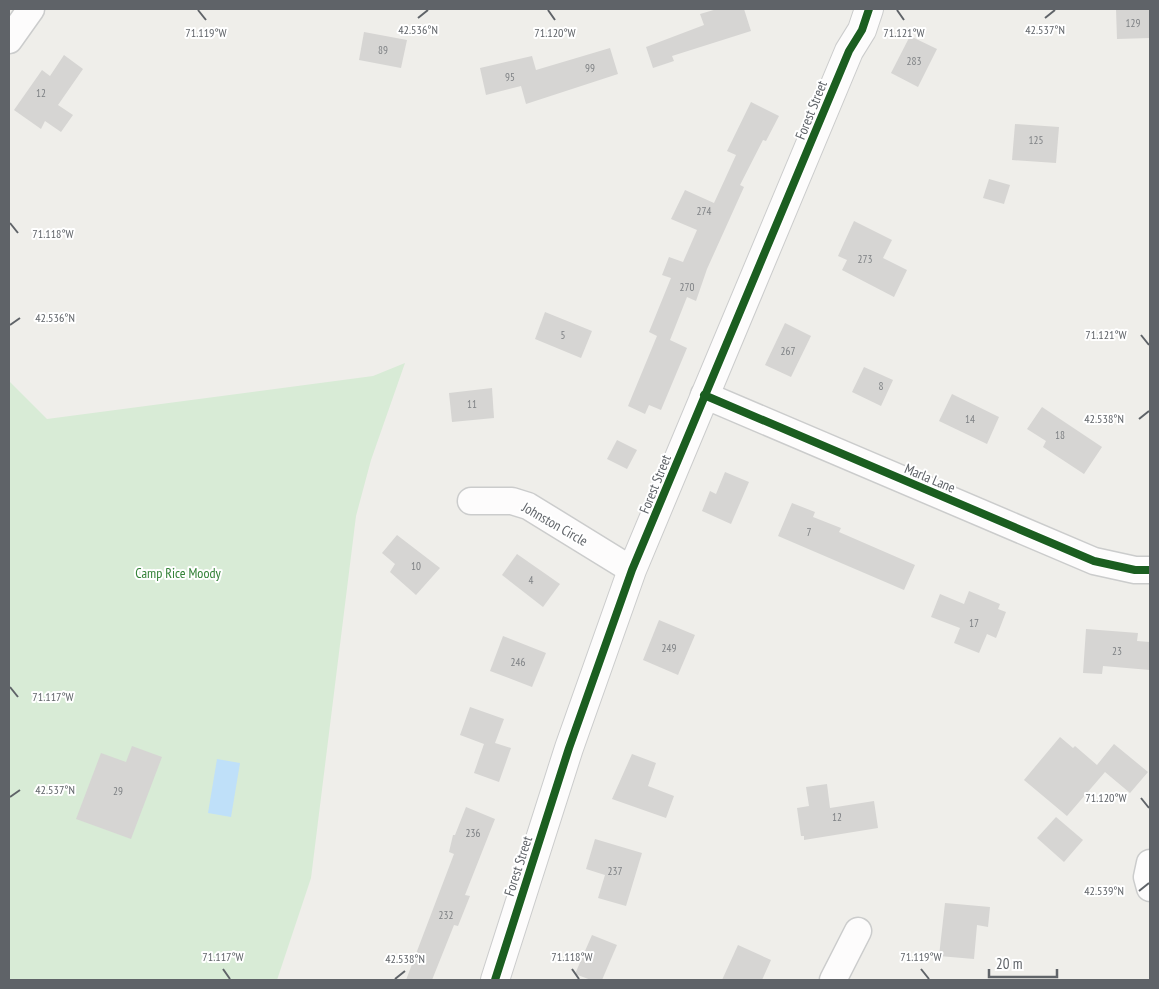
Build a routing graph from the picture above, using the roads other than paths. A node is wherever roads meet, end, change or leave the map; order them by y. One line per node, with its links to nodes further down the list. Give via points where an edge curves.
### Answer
1 (30, 9): 4 (street)
2 (848, 9): 5 (street, Forest Street)
3 (869, 9): 5 (street, Forest Street, via 862,30)
4 (9, 40)
5 (849, 51): 6 (street, Forest Street)
6 (704, 395): 8 (street, Forest Street); 9 (street, Marla Lane, via 1094,561)
7 (471, 500): 8 (street, Johnston Circle, via 512,501 528,506)
8 (632, 570): 13 (street, Forest Street, via 569,748)
9 (1150, 570)
10 (1150, 863): 11 (street, via 1147,877)
11 (1150, 888)
12 (858, 931): 14 (street)
13 (496, 980)
14 (833, 980)

